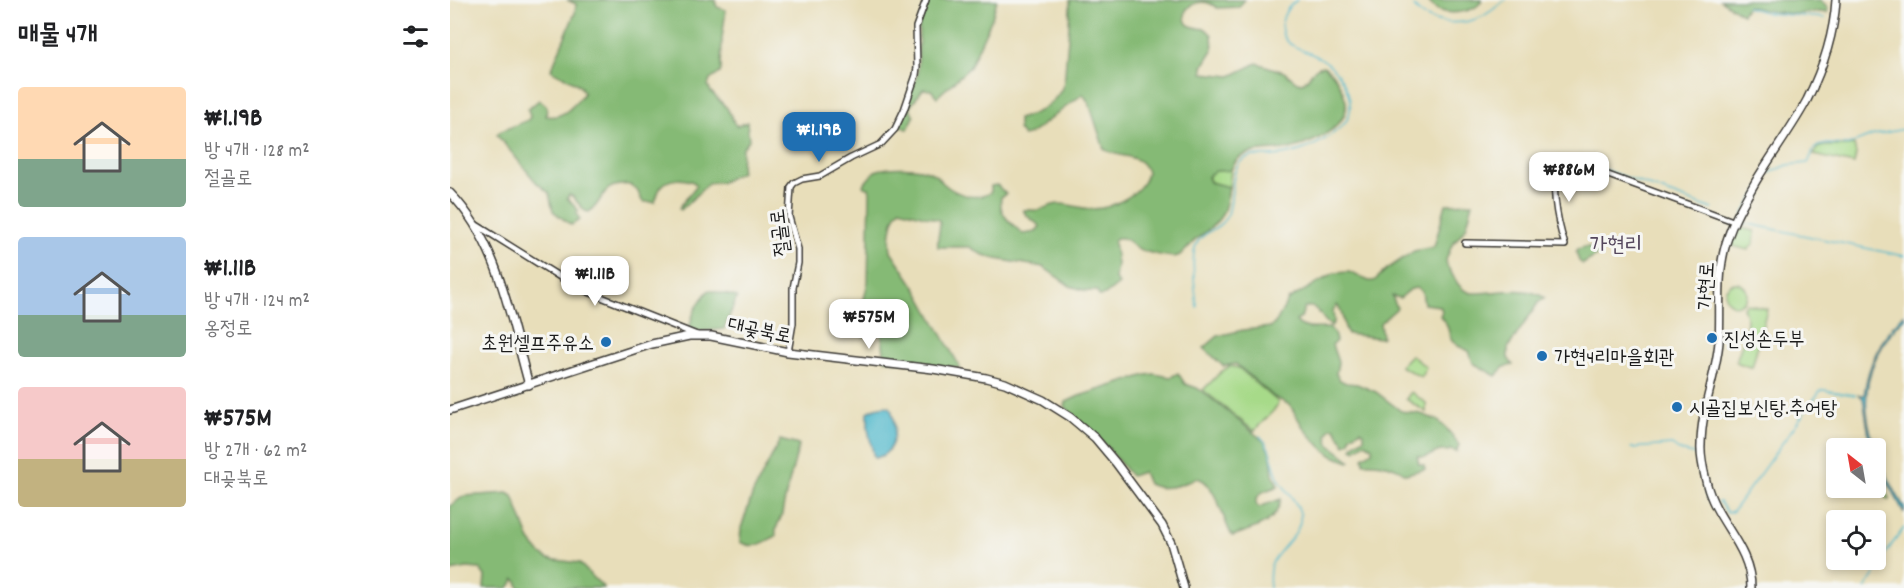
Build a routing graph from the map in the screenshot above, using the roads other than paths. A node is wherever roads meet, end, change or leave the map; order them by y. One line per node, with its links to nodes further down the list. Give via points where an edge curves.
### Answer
1 (926, 0): 8 (street, 절골로, via 916,27 916,75 895,129 881,144 791,187 789,217 798,263)
2 (1836, 0): 4 (street, 가현로, via 1833,27 1806,102)
3 (450, 192): 5 (street)
4 (1733, 221): 6 (street, via 1562,158 1557,165 1554,189 1565,245); 15 (street, 가현로, via 1722,265 1718,353 1700,447 1708,488 1748,562)
5 (474, 224): 7 (street, via 576,287); 9 (street, via 494,262)
6 (1465, 243)
7 (698, 335): 8 (street, 대곶북로); 10 (street, 대곶북로, via 652,344)
8 (788, 352): 14 (street, 대곶북로, via 966,374 1005,383 1056,408 1101,445 1162,525 1172,543)
9 (524, 365): 10 (street, via 533,377); 11 (street); 12 (street, via 522,381)
10 (552, 378): 11 (street, 대곶북로)
11 (529, 385): 12 (street, 대곶북로)
12 (511, 391): 13 (street, 대곶북로)
13 (450, 410)
14 (1184, 588)
15 (1751, 588)

